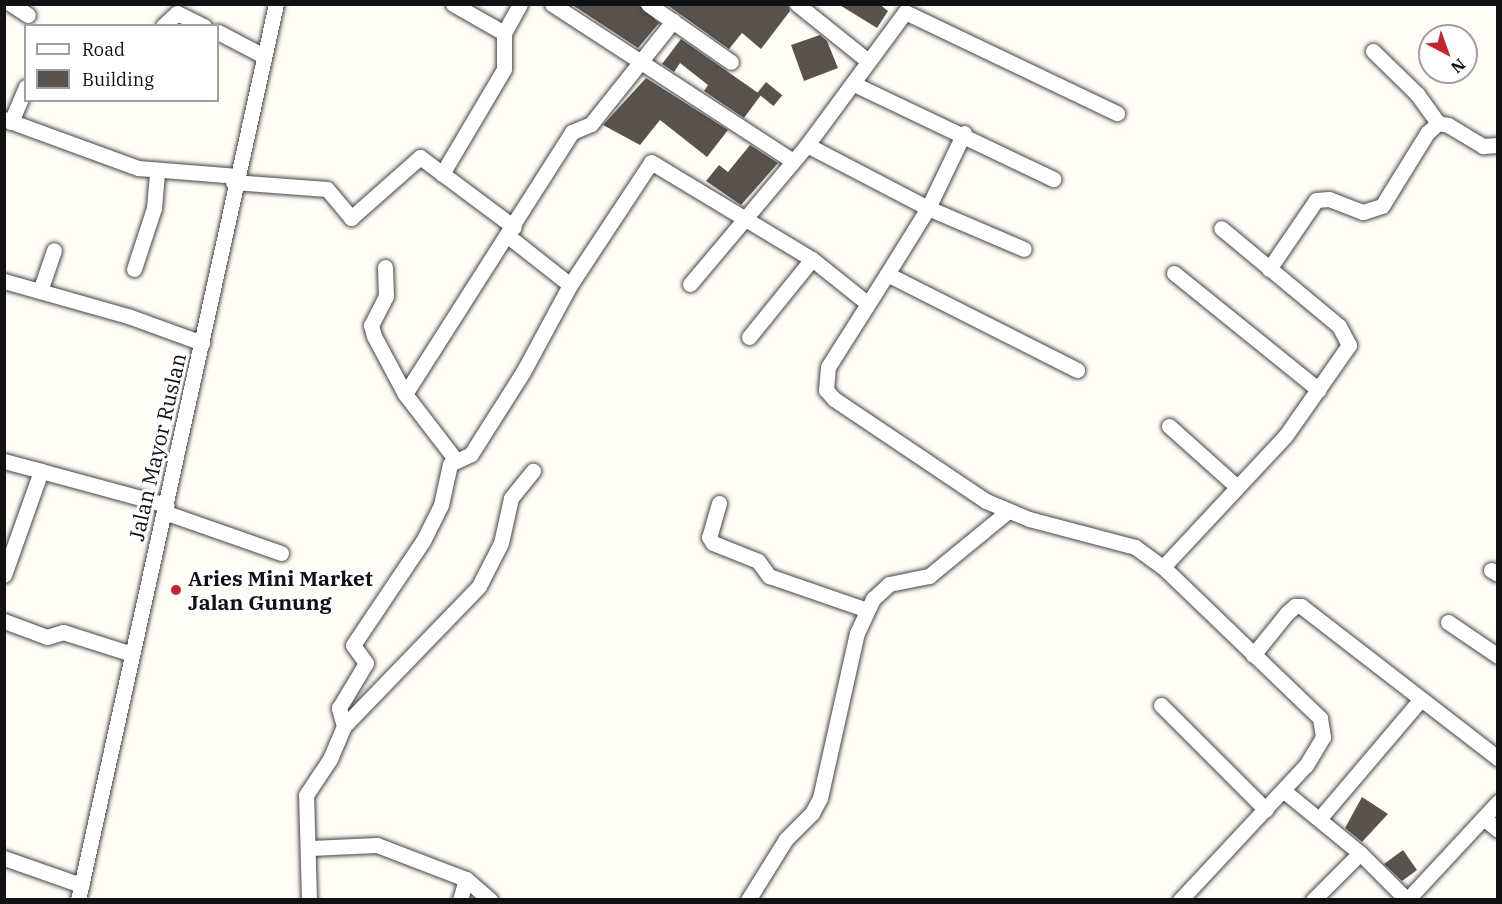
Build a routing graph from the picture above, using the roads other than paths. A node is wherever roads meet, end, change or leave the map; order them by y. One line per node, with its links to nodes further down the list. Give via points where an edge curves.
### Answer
1 (11, 4): 8 (street)
2 (453, 4): 13 (street)
3 (520, 4): 13 (street)
4 (552, 4): 17 (street)
5 (648, 4): 9 (street)
6 (797, 4): 16 (street)
7 (274, 6): 15 (street, Jalan Mayor Ruslan)
8 (28, 15)
9 (673, 21): 17 (street); 18 (street)
10 (165, 24): 11 (street, via 177,13)
11 (200, 24)
12 (219, 33): 15 (street)
13 (504, 33): 29 (street, via 504,69)
14 (1373, 51): 23 (street, via 1417,94)
15 (264, 56): 30 (street, Jalan Mayor Ruslan)
16 (867, 60): 19 (street); 21 (street, via 905,12 909,12 982,51)
17 (638, 62): 27 (street); 35 (street, via 591,124 572,132)
18 (731, 62)
19 (854, 84): 24 (street); 26 (street)
20 (24, 91): 22 (street)
21 (1117, 113)
22 (8, 121): 28 (street, via 113,161)
23 (1438, 123): 25 (street, via 1483,146); 41 (street, via 1427,133 1382,206 1363,212 1329,199 1316,200)
24 (964, 134): 31 (street); 32 (street)
25 (1497, 145)
26 (807, 146): 27 (street); 32 (street)
27 (793, 161): 33 (street)
28 (157, 170): 30 (street); 40 (street, via 156,197)
29 (442, 174): 30 (street, via 420,158 351,218 327,189); 35 (street)
30 (235, 179): 50 (street, Jalan Mayor Ruslan)
31 (1053, 179)
32 (928, 208): 36 (street); 43 (street)
33 (746, 218): 38 (street); 45 (street); 46 (street, via 651,162)
34 (1221, 228): 41 (street)
35 (511, 232): 46 (street); 53 (street)
36 (1024, 249)
37 (54, 250): 47 (street)
38 (812, 258): 48 (street); 49 (street)
39 (386, 267): 53 (street, via 386,296 371,329 385,363)
40 (134, 268)
41 (1269, 269): 52 (street, via 1347,336 1346,354)
42 (1174, 273): 52 (street)
43 (887, 274): 48 (street); 51 (street)
44 (4, 280): 47 (street)
45 (690, 284)
46 (570, 285): 55 (street, via 523,372 471,454)
47 (40, 291): 50 (street)
48 (867, 303): 62 (street, via 828,367 825,379 830,395 891,440)
49 (749, 337)
50 (202, 344): 61 (street, Jalan Mayor Ruslan)
51 (1077, 370)
52 (1319, 390): 59 (street, via 1286,435)
53 (405, 394): 55 (street)
54 (1169, 426): 59 (street)
55 (455, 459): 74 (street, via 450,464 441,505 423,540 353,645 366,663 339,708)
56 (4, 461): 57 (street)
57 (41, 471): 61 (street); 65 (street)
58 (533, 471): 74 (street, via 511,498 501,543 479,586)
59 (1236, 486): 64 (street)
60 (719, 502): 66 (street, via 710,537 713,543 758,561 769,576)
61 (165, 508): 63 (street); 69 (street, Jalan Mayor Ruslan)
62 (1008, 511): 64 (street, via 1135,547); 66 (street, via 929,576 889,584)
63 (281, 553)
64 (1163, 567): 70 (street)
65 (4, 575)
66 (867, 610): 90 (street, via 857,633 820,798 812,813 786,839)
67 (4, 621): 69 (street, via 47,637 63,632)
68 (1448, 622): 71 (street)
69 (132, 654): 86 (street, Jalan Mayor Ruslan)
70 (1254, 655): 72 (street, via 1287,613 1301,606); 76 (street, via 1310,706 1323,727 1323,737 1306,765)
71 (1497, 656)
72 (1420, 700): 75 (street); 79 (street)
73 (1161, 705): 78 (street)
74 (344, 726): 82 (street, via 304,802)
75 (1497, 758)
76 (1284, 791): 78 (street); 79 (street)
77 (1497, 802): 80 (street)
78 (1266, 810): 91 (street)
79 (1320, 818): 83 (street)
80 (1485, 819): 81 (street); 93 (street)
81 (1497, 830)
82 (310, 848): 85 (street, via 377,845); 87 (street)
83 (1360, 853): 92 (street); 93 (street)
84 (4, 858): 86 (street)
85 (466, 879): 88 (street); 89 (street)
86 (80, 892)
87 (309, 900)
88 (460, 900)
89 (490, 900)
90 (748, 900)
91 (1180, 900)
92 (1313, 900)
93 (1407, 900)

